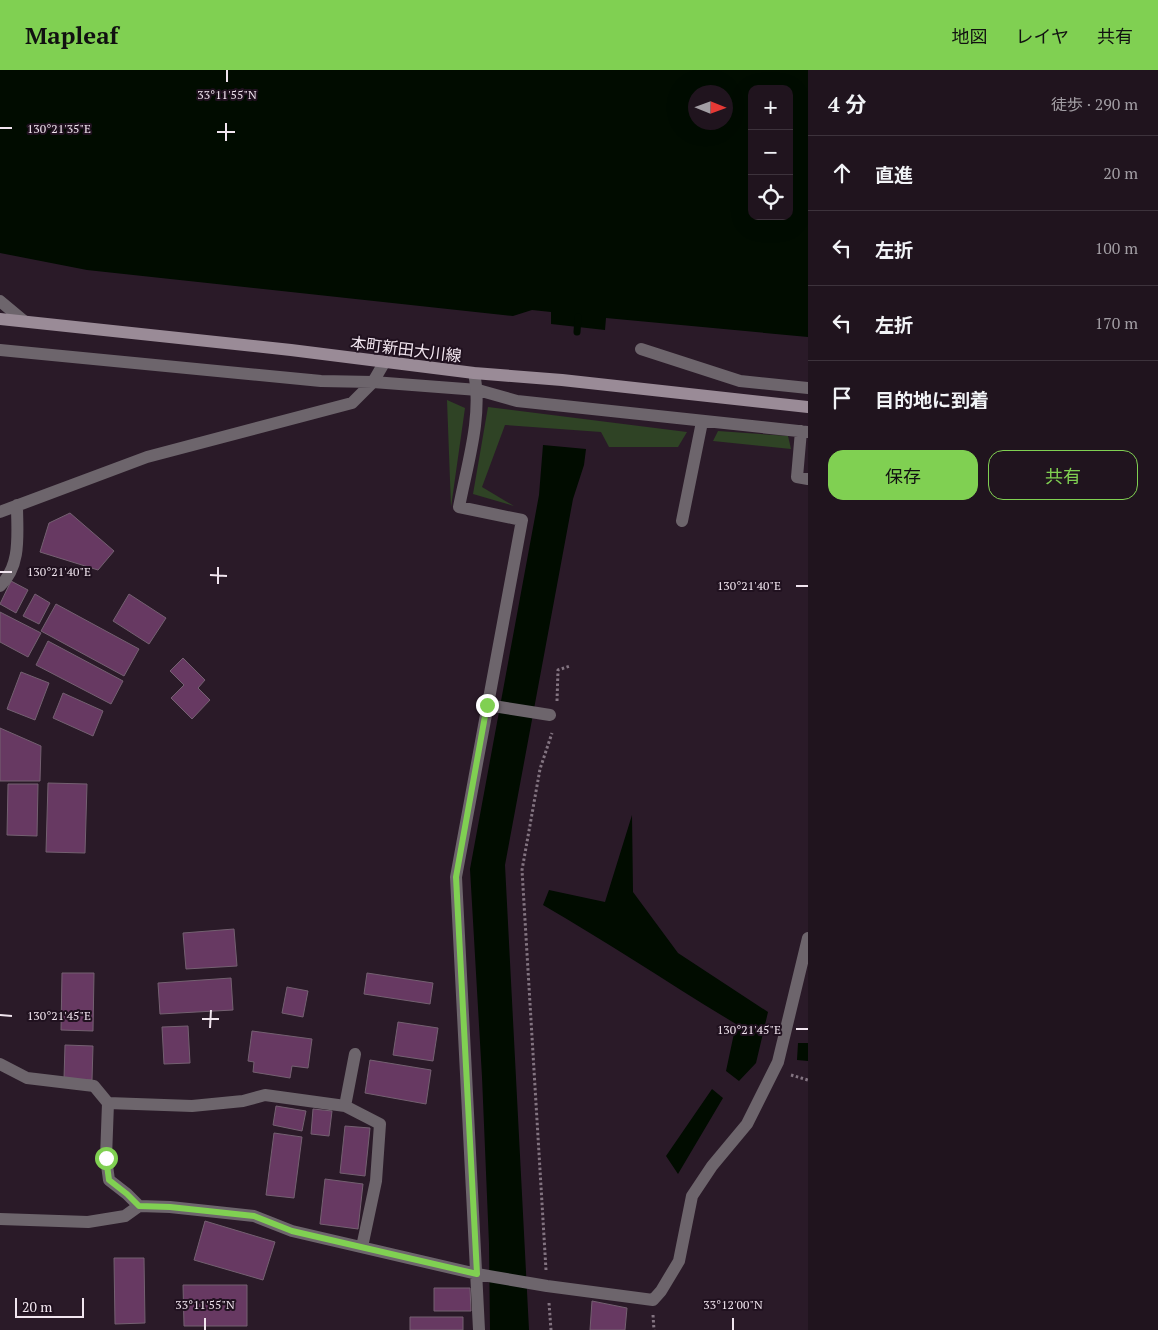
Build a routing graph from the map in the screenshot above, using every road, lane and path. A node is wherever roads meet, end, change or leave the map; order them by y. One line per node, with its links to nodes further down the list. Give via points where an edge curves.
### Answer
1 (0, 301): 3 (street)
2 (0, 319): 3 (main road, 本町新田大川線)
3 (24, 321): 6 (main road, 本町新田大川線)
4 (641, 349): 9 (street, via 740,381)
5 (0, 350): 8 (street, via 321,381)
6 (384, 363): 7 (main road, 本町新田大川線); 8 (street)
7 (474, 373): 10 (street); 11 (main road, 本町新田大川線)
8 (373, 382): 10 (street); 15 (street, via 352,403 147,457)
9 (808, 388)
10 (478, 390): 12 (street, via 517,401); 20 (street, via 477,413 459,507 522,520)
11 (808, 407)
12 (702, 422): 13 (street); 17 (street)
13 (804, 432): 14 (street, via 798,477)
14 (808, 479)
15 (17, 505): 16 (street); 18 (street, via 17,554 7,580)
16 (0, 512)
17 (682, 521)
18 (0, 586)
19 (570, 666): 21 (path, via 558,670 557,700)
20 (487, 705): 21 (street); 30 (street, via 456,877)
21 (550, 715): 31 (path, via 553,732 540,769 522,870)
22 (808, 938): 31 (street, via 778,1062 747,1124 692,1196 679,1261 661,1291 653,1300)
23 (355, 1054): 26 (street)
24 (0, 1064): 25 (street, via 27,1078 94,1086)
25 (108, 1103): 26 (street, via 192,1106 243,1101 265,1095); 27 (street, via 106,1158 109,1180)
26 (345, 1106): 29 (street, via 380,1124 376,1181)
27 (139, 1206): 28 (street, via 125,1216 88,1222); 29 (street, via 254,1216 292,1231)
28 (0, 1219)
29 (362, 1247): 30 (street)
30 (477, 1274): 31 (street); 32 (street)
31 (547, 1286): 33 (path)
32 (479, 1330)
33 (551, 1330)

